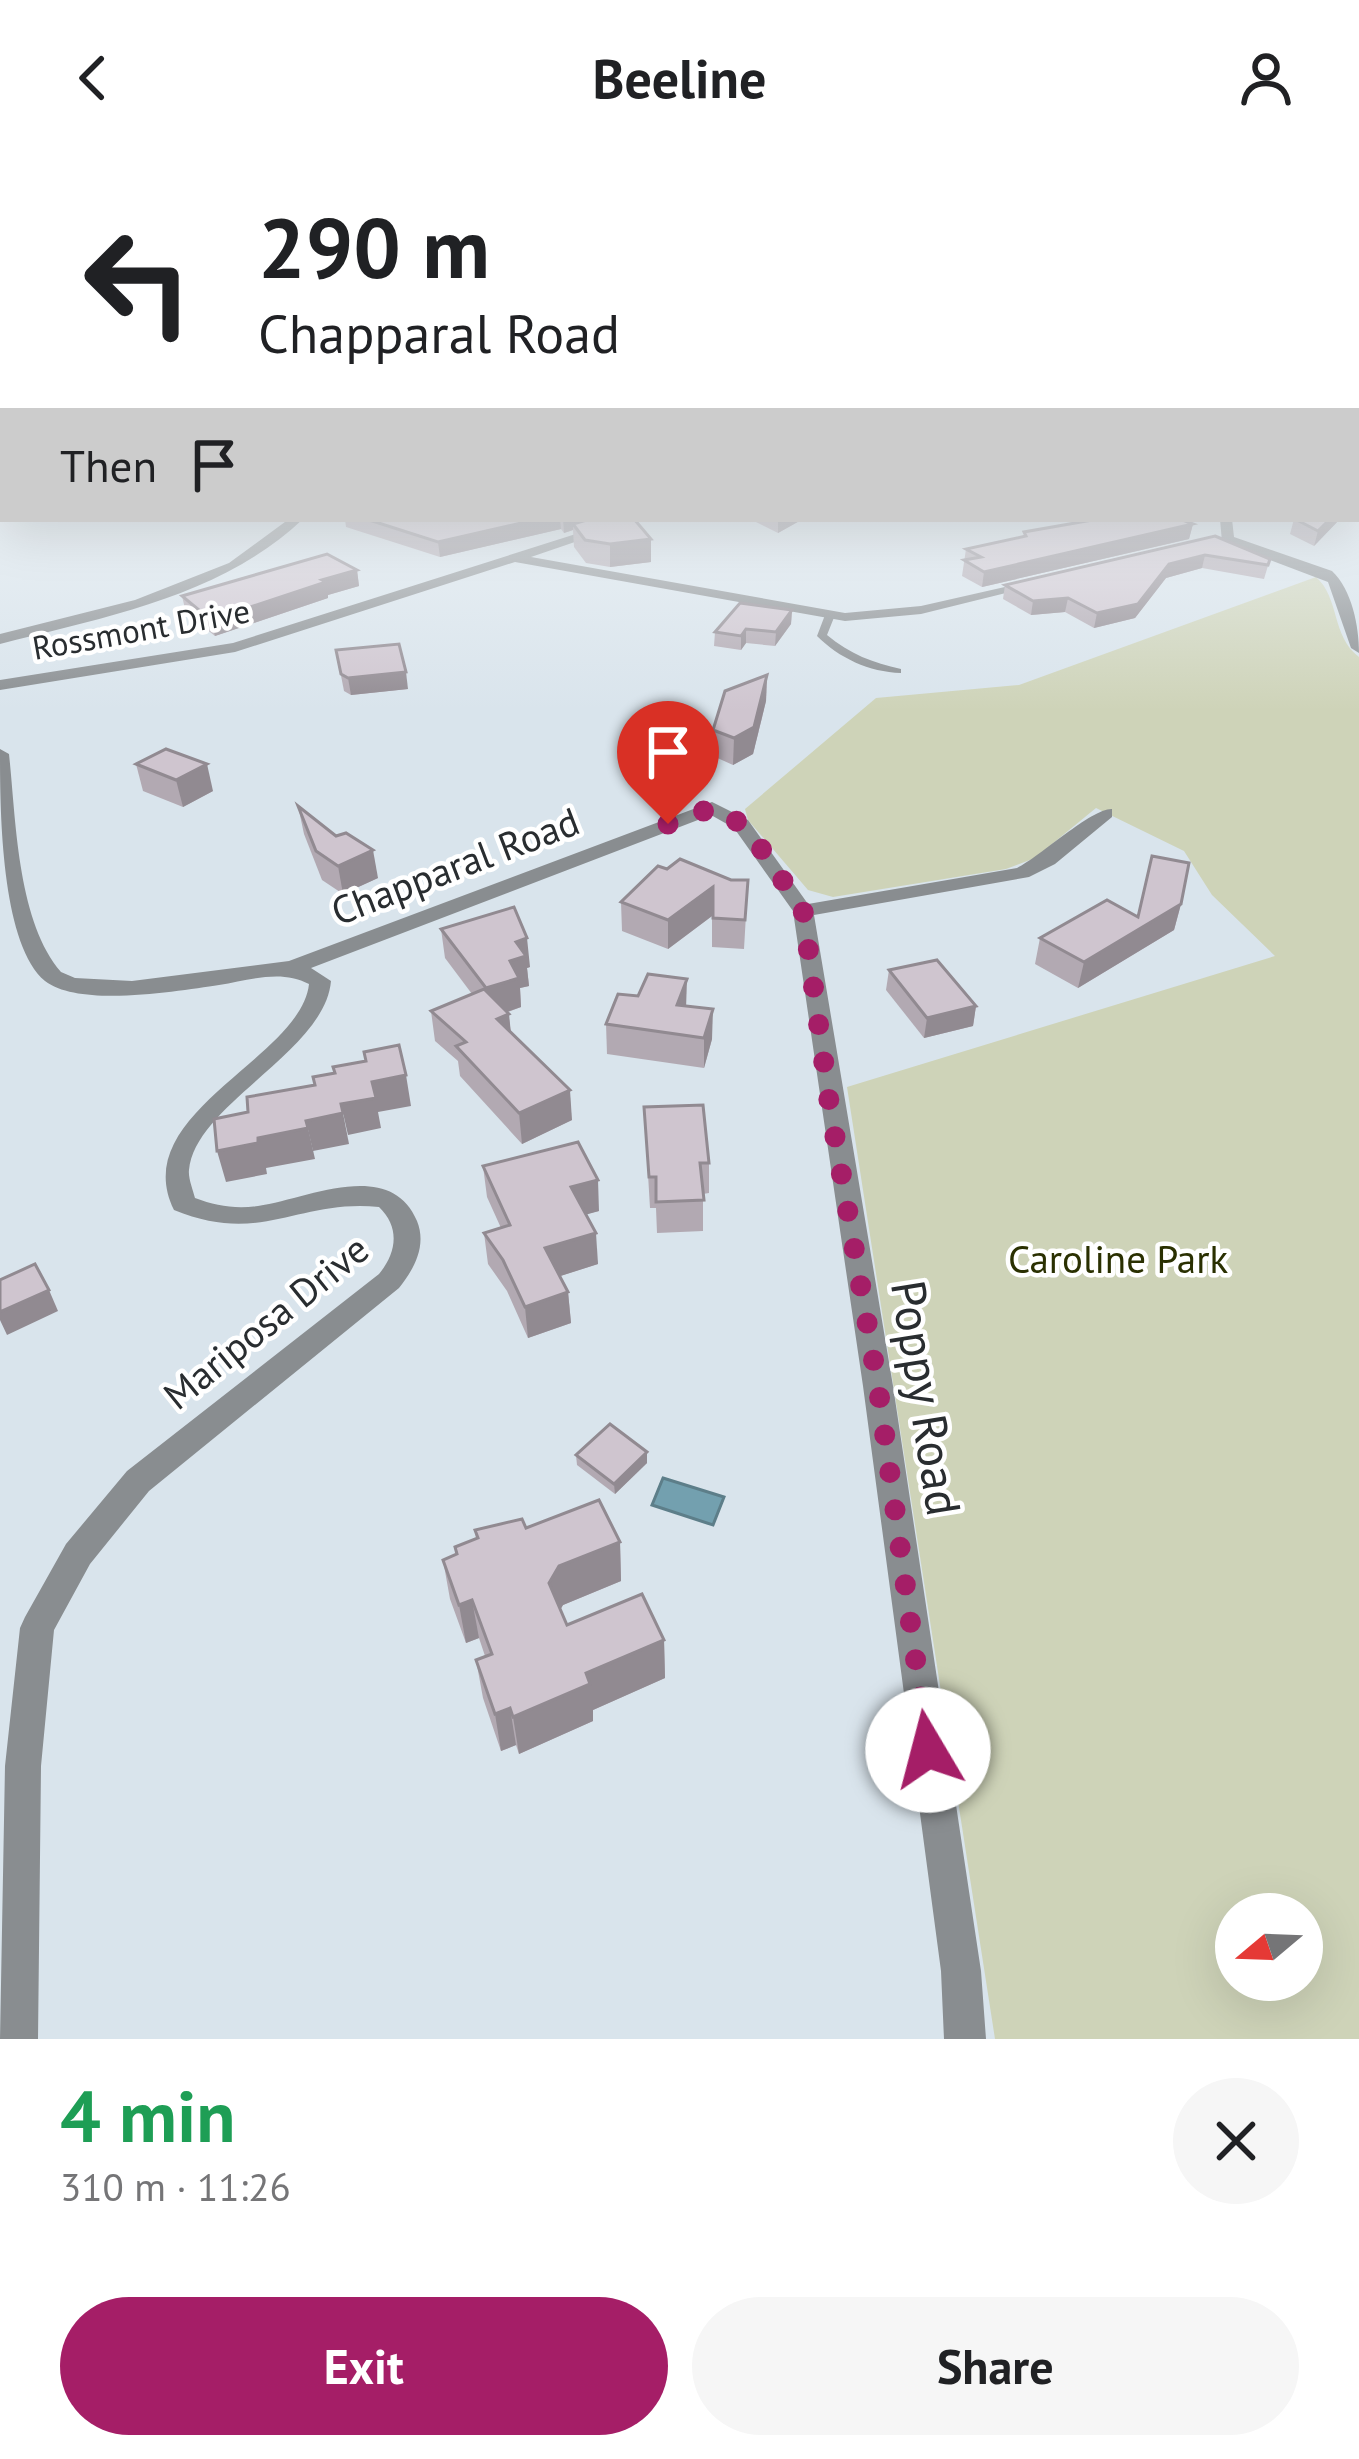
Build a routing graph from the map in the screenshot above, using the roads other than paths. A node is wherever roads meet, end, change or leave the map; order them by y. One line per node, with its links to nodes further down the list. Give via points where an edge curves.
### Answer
1 (274, 536): 9 (street, via 233,566 140,603)
2 (581, 536): 6 (street, Rossmont Drive)
3 (1227, 536): 4 (street)
4 (1227, 539): 5 (street); 10 (street, via 1334,580)
5 (1204, 544)
6 (514, 557): 8 (street); 12 (street, Rossmont Drive, via 235,647)
7 (1042, 583): 8 (street, via 921,610)
8 (830, 615): 11 (lane, via 822,636 837,651)
9 (0, 639)
10 (1359, 648)
11 (897, 671)
12 (0, 685)
13 (0, 754): 16 (street)
14 (712, 808): 17 (street, Poppy Road, via 741,824); 18 (street, Chapparal Road)
15 (1105, 813): 17 (street, via 1022,873)
16 (7, 883): 18 (street, via 36,959 56,980 136,986)
17 (803, 910): 21 (street, Poppy Road, via 962,1971)
18 (293, 967): 19 (street, Mariposa Drive, via 323,982 320,1006 195,1129 174,1170 176,1192 201,1213 226,1219 352,1194 386,1198 407,1229 407,1259 138,1480 78,1553 37,1628)
19 (11, 1833): 20 (street, Mariposa Drive)
20 (17, 2039)
21 (965, 2039)

